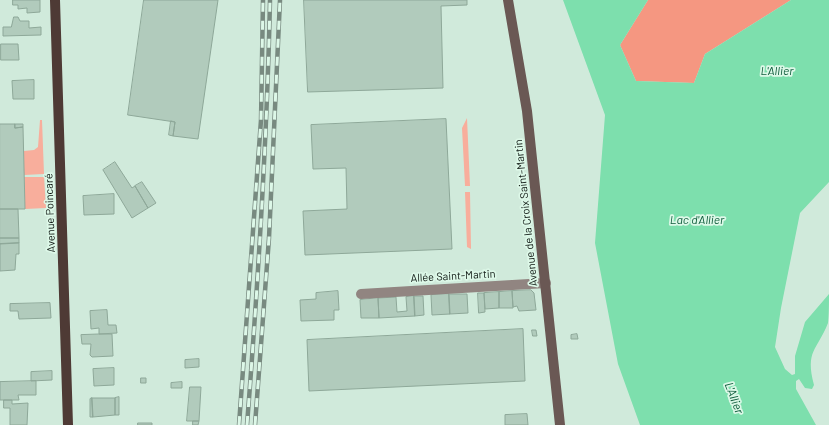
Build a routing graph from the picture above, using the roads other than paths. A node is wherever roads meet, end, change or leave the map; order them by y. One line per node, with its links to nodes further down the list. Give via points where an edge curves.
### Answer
1 (55, 0): 5 (main road, Avenue Poincaré)
2 (508, 0): 3 (street, Avenue de la Croix Saint-Martin, via 527,111)
3 (546, 283): 4 (street, Allée Saint-Martin); 6 (street, Avenue de la Croix Saint-Martin)
4 (361, 294)
5 (68, 425)
6 (560, 425)

